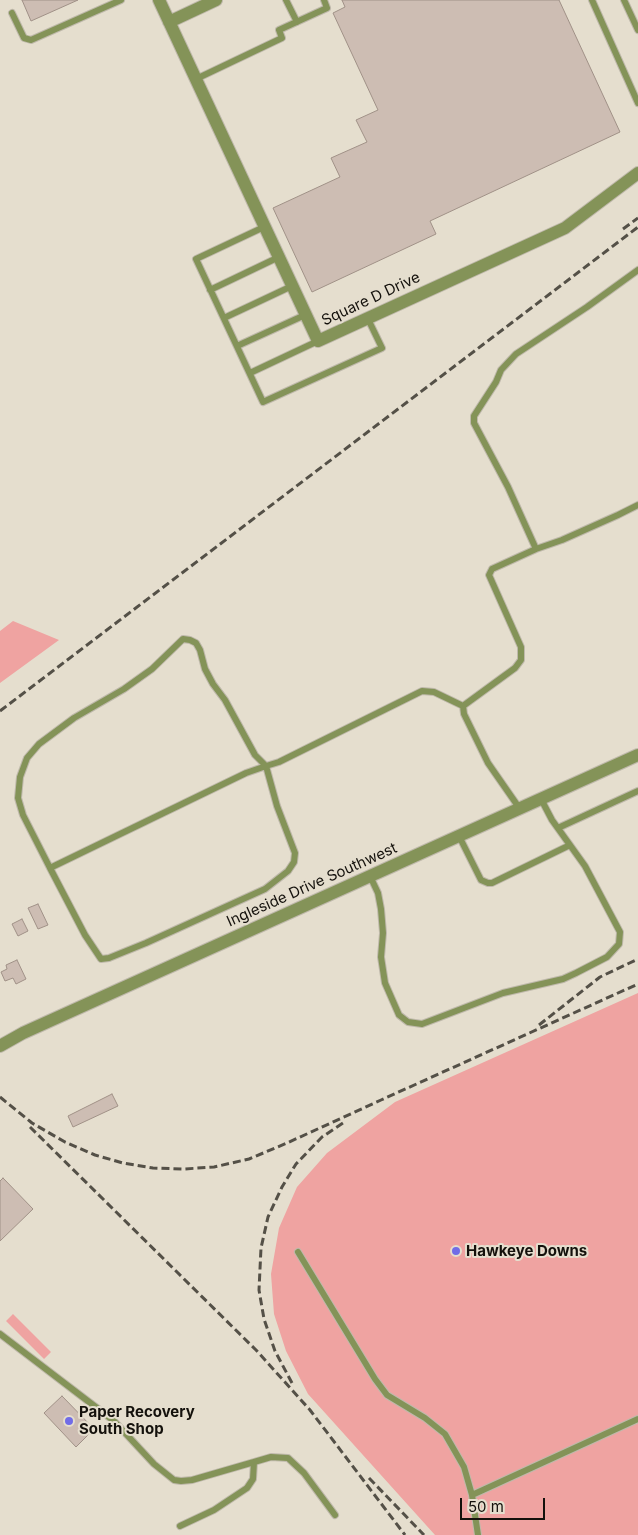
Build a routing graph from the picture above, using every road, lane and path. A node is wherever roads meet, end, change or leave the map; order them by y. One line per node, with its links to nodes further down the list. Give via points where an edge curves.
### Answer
1 (121, 0): 8 (lane, via 32,40 24,38)
2 (159, 0): 9 (street, Square D Drive)
3 (216, 0): 9 (street)
4 (286, 0): 10 (lane)
5 (324, 0): 10 (lane, via 327,8)
6 (592, 0): 13 (lane)
7 (624, 0): 11 (lane)
8 (12, 13)
9 (169, 22): 12 (street, Square D Drive)
10 (297, 22): 12 (lane, via 279,30 282,38)
11 (638, 30)
12 (196, 79): 15 (street, Square D Drive)
13 (638, 103)
14 (638, 173): 22 (street, Square D Drive, via 566,228)
15 (264, 227): 16 (street, Square D Drive); 19 (lane, via 196,259)
16 (279, 257): 18 (street, Square D Drive); 19 (lane)
17 (638, 270): 27 (lane, via 516,354 501,370 474,416 474,423)
18 (292, 286): 20 (street, Square D Drive); 21 (lane)
19 (210, 290): 21 (lane)
20 (305, 314): 23 (street, Square D Drive); 24 (lane)
21 (224, 318): 24 (lane)
22 (368, 318): 23 (street, Square D Drive); 25 (lane, via 382,348 263,402)
23 (318, 341): 25 (lane)
24 (237, 346): 25 (lane)
25 (250, 374)
26 (638, 505): 27 (lane)
27 (536, 549): 28 (lane, via 492,569 489,575 521,647 521,660 515,668)
28 (463, 706): 30 (lane, via 434,692 422,691); 33 (lane, via 488,764)
29 (638, 756): 32 (street, Ingleside Drive Southwest)
30 (266, 766): 37 (lane); 37 (lane, via 295,853 288,871 265,889 146,943 101,959); 37 (lane, via 255,755 213,684 196,643 183,639 152,669 74,718 39,744 27,758 20,777 18,798)
31 (638, 791): 34 (lane)
32 (541, 799): 33 (street, Ingleside Drive Southwest); 34 (lane)
33 (520, 809): 35 (street, Ingleside Drive Southwest)
34 (558, 828): 36 (lane)
35 (459, 836): 36 (lane, via 481,880 488,883); 38 (street, Ingleside Drive Southwest)
36 (570, 845): 38 (lane, via 585,866 620,932 619,944 607,957 563,979 502,993 422,1024 408,1022 399,1015 385,983 381,956 381,909)
37 (50, 868)
38 (370, 876): 39 (street, Ingleside Drive Southwest)
39 (0, 1046)
40 (298, 1252): 44 (lane, via 387,1395 445,1434 464,1467)
41 (0, 1334): 43 (lane, via 114,1421 154,1464 174,1480 192,1480)
42 (638, 1419): 44 (lane)
43 (254, 1462): 45 (lane, via 280,1456 293,1461); 46 (lane, via 253,1479 247,1488 214,1510)
44 (472, 1494): 47 (lane)
45 (335, 1515)
46 (180, 1526)
47 (478, 1535)

